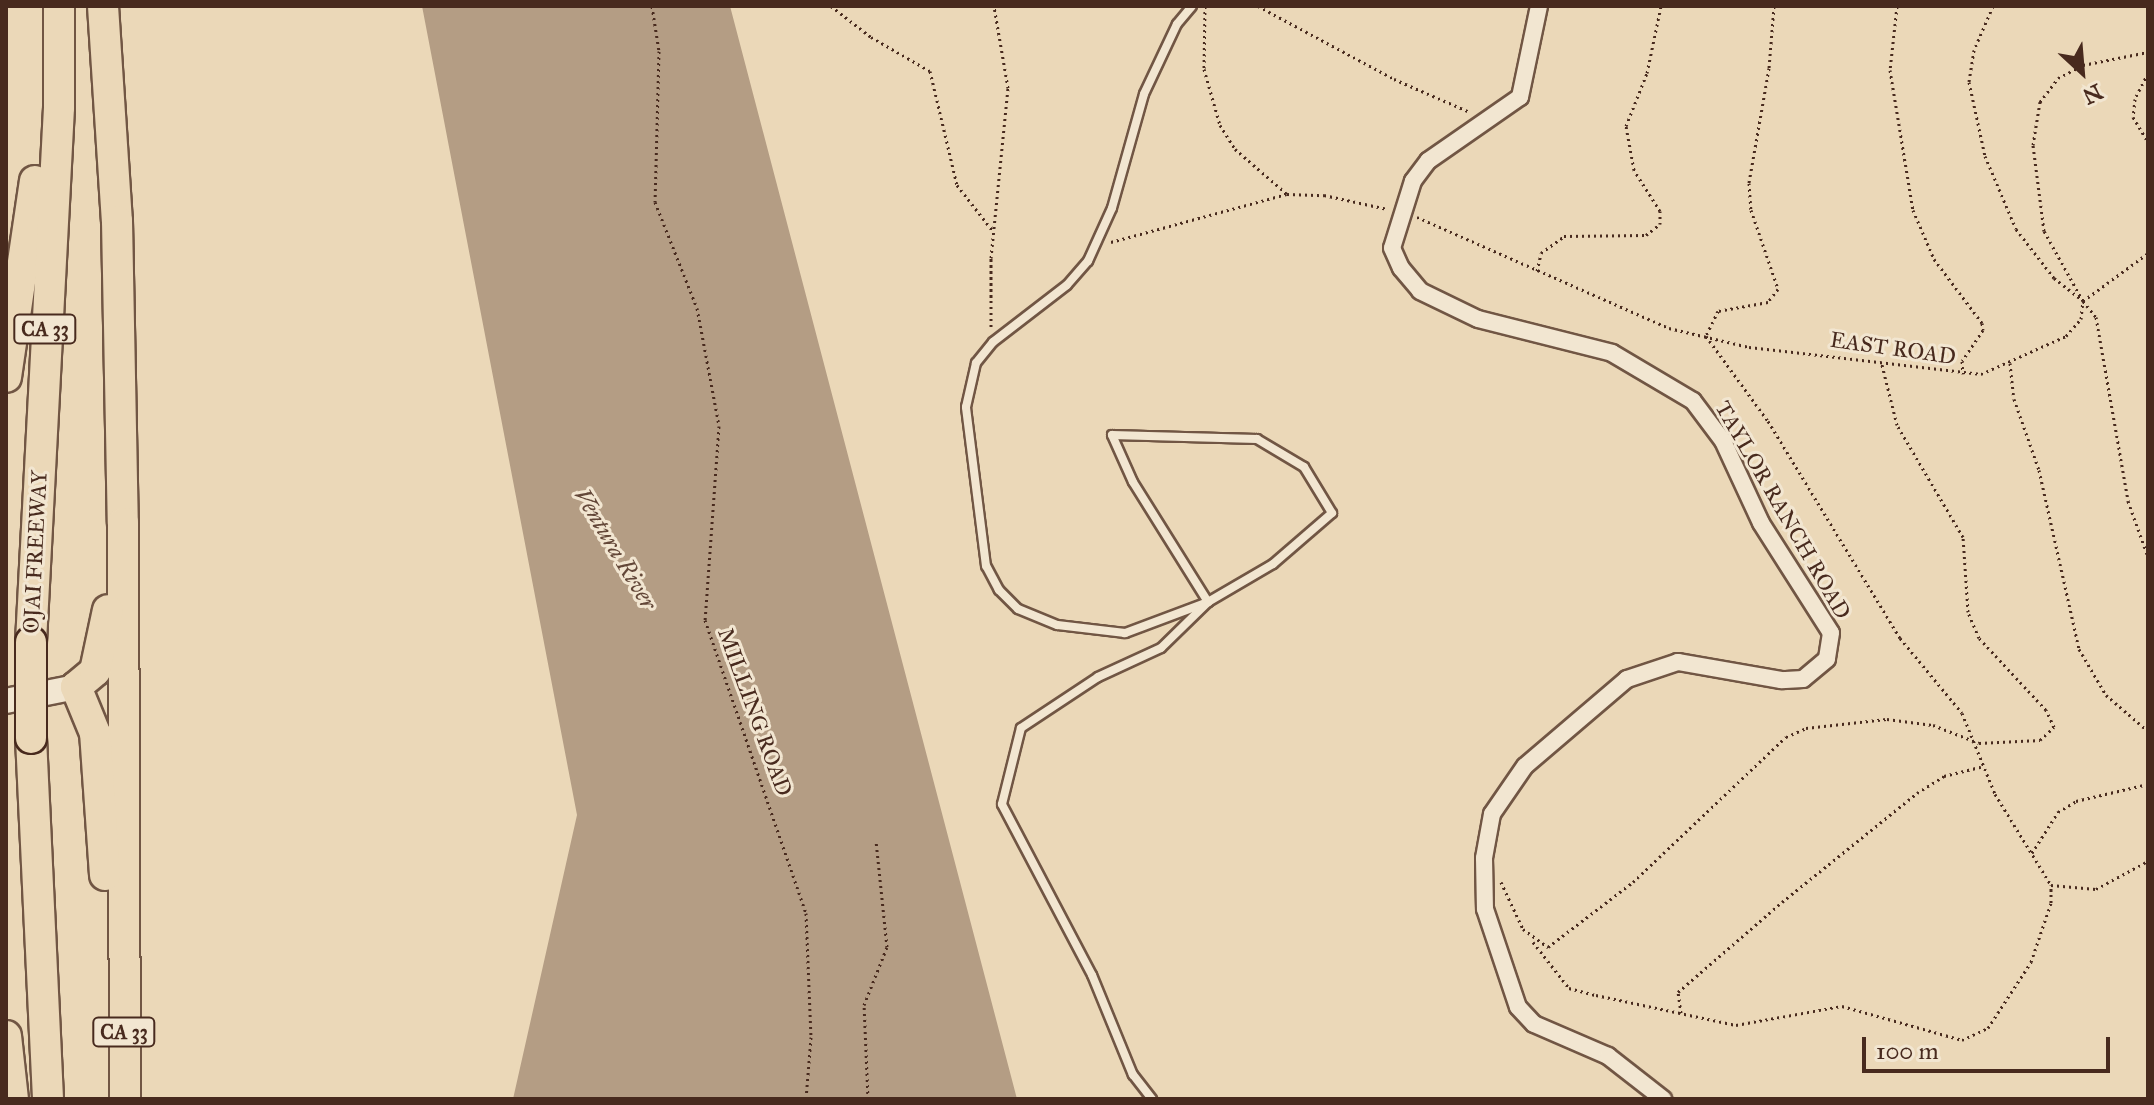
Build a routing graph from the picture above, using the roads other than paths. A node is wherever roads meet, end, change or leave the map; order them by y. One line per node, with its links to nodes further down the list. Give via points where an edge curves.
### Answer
1 (103, 6): 6 (highway, CA 33, via 117,221)
2 (1192, 6): 7 (lane, via 1177,24 1144,94 1096,245 1067,285 993,342 976,363 966,407 984,554 999,590 1018,609 1057,625 1125,633)
3 (1539, 6): 16 (street, TAYLOR RANCH ROAD, via 1520,97 1428,161 1413,181 1392,248 1420,291 1478,319 1612,353 1693,401 1723,441 1761,523 1831,633 1827,659 1803,679 1678,662 1627,679 1525,766 1492,814 1485,909 1518,1007 1534,1024 1608,1056)
4 (59, 11): 5 (highway); 13 (highway, OJAI FREEWAY / CA 33, bridge, via 59,107 31,642)
5 (6, 377)
6 (123, 523): 8 (highway, via 109,560 103,649 95,671); 10 (highway, CA 33)
7 (1208, 602): 7 (lane, via 1273,564 1332,513 1304,467 1257,439 1112,435 1133,482); 15 (lane, via 1161,648 1098,677 1021,728 1002,804 1092,975 1133,1075)
8 (76, 687): 9 (main road); 10 (highway, via 95,733 108,910)
9 (6, 701)
10 (123, 964): 14 (highway, CA 33)
11 (6, 1036): 12 (highway)
12 (13, 1099)
13 (48, 1099)
14 (125, 1099)
15 (1152, 1099)
16 (1663, 1099)

